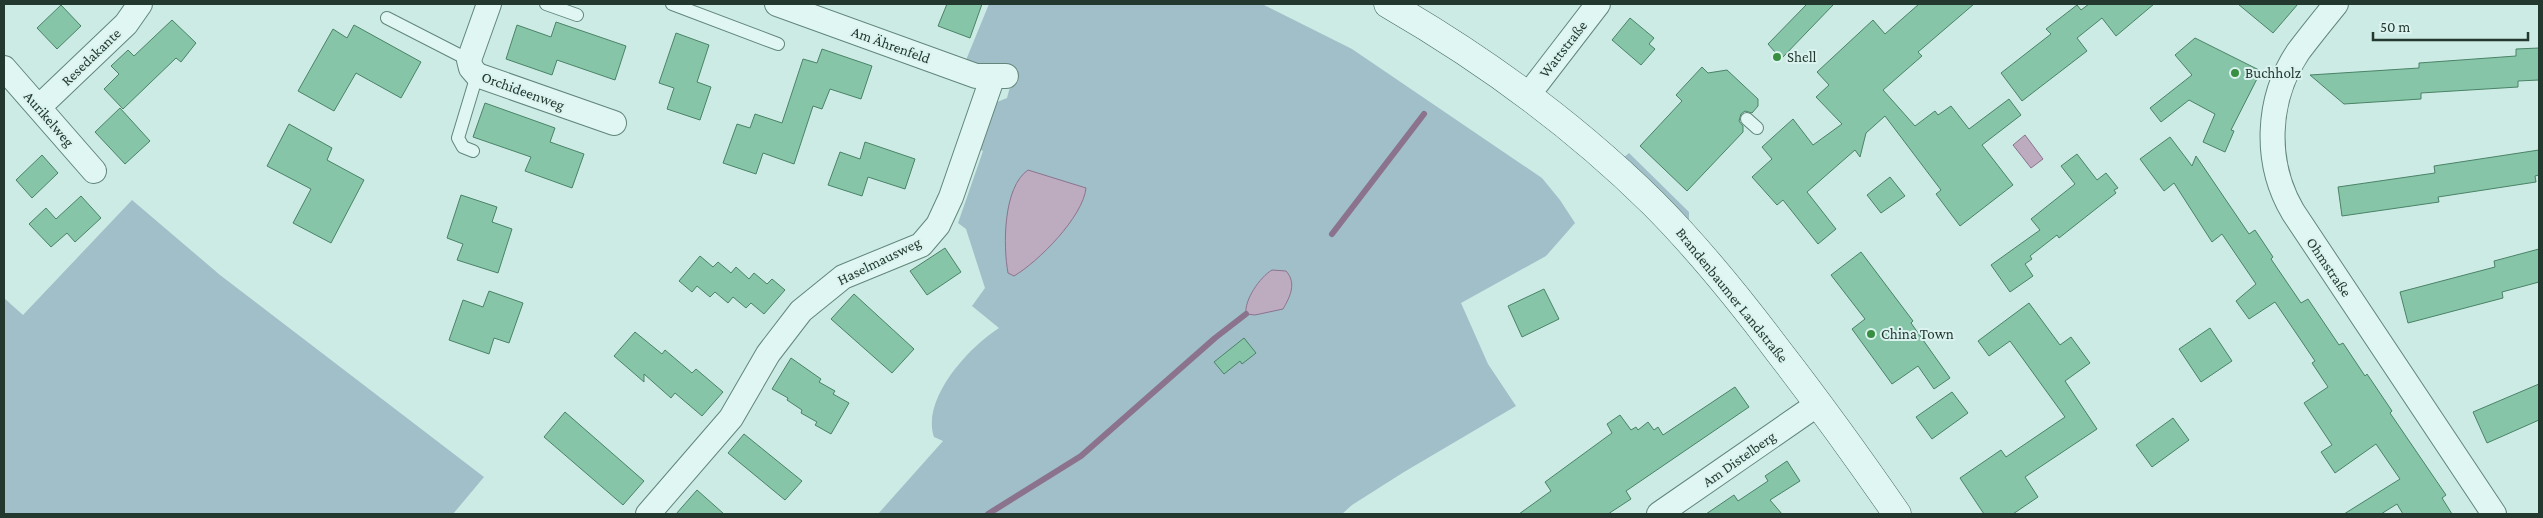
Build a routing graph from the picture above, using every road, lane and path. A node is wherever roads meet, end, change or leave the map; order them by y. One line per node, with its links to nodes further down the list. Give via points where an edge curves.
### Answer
1 (140, 4): 16 (street, Resedakante, via 126,24)
2 (489, 4): 12 (street, Orchideenweg)
3 (546, 4): 9 (lane)
4 (672, 4): 11 (lane)
5 (777, 4): 14 (street, Am Ährenfeld, via 976,76)
6 (1388, 4): 15 (main road, Brandenbaumer Landstraße)
7 (1598, 4): 15 (street, Wattstraße)
8 (2336, 4): 26 (street, Ohmstraße, via 2298,53 2284,79 2274,123 2272,149 2275,174 2293,212)
9 (577, 15)
10 (388, 18): 12 (lane)
11 (778, 44)
12 (473, 67): 18 (street, Orchideenweg); 20 (lane, via 458,138 463,147)
13 (4, 68): 16 (street, Aurikelweg)
14 (1000, 76): 23 (street, Haselmausweg, via 938,225 920,245 843,277 801,311 768,354 731,418)
15 (1528, 95): 22 (main road, Brandenbaumer Landstraße, via 1622,173 1697,248)
16 (39, 107): 21 (street, Aurikelweg)
17 (1747, 118): 19 (lane)
18 (614, 123)
19 (1756, 128)
20 (473, 151)
21 (94, 170)
22 (1818, 404): 24 (street, Am Distelberg); 25 (main road, Brandenbaumer Landstraße)
23 (648, 514)
24 (1659, 514)
25 (1897, 514)
26 (2494, 514)

